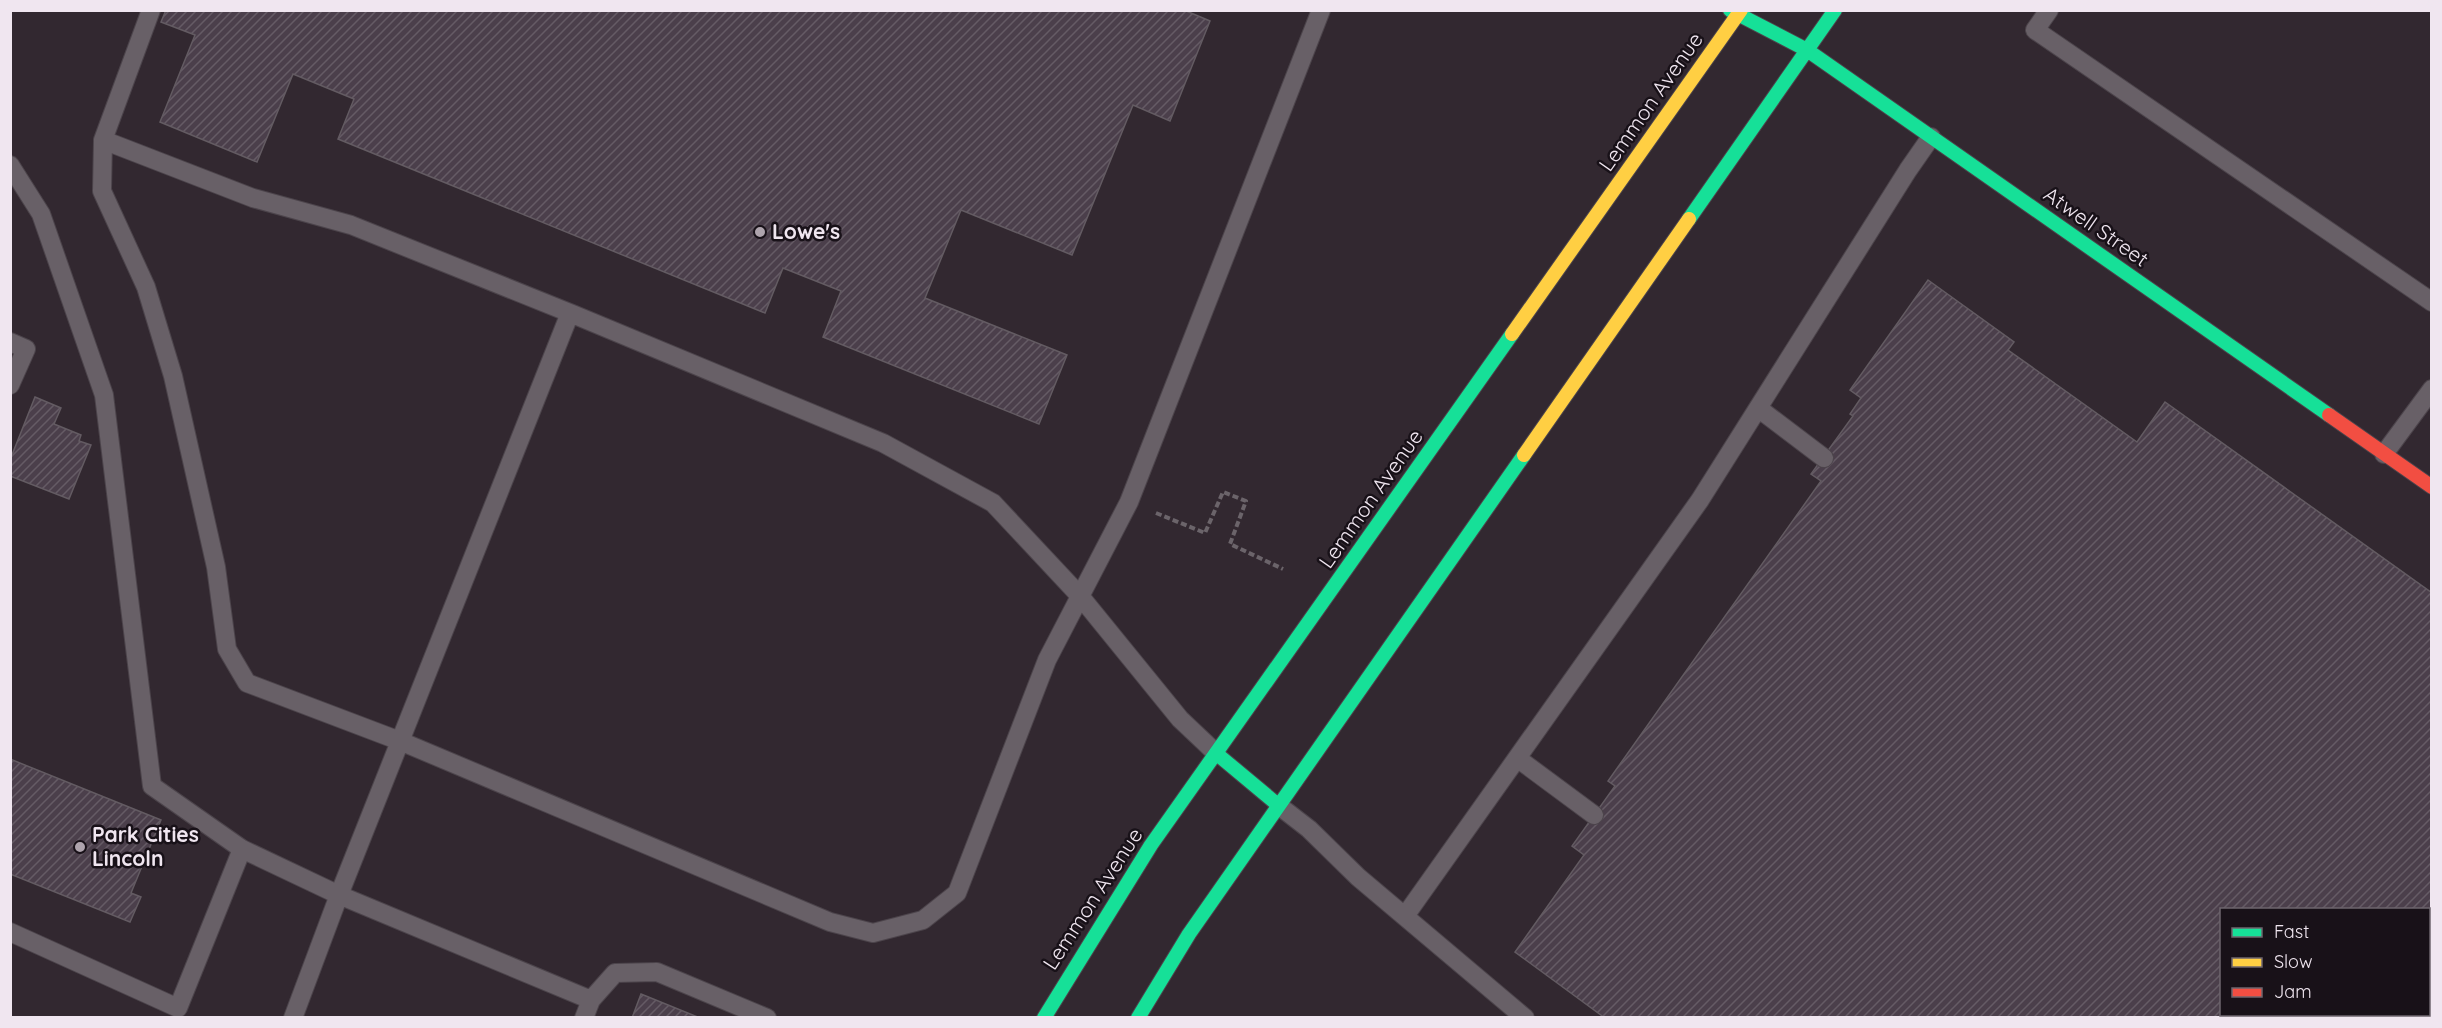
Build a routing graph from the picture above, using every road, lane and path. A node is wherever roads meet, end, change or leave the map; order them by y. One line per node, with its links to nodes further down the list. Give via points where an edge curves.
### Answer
1 (151, 10): 8 (lane)
2 (1321, 10): 19 (lane)
3 (1834, 10): 6 (main road)
4 (2049, 10): 10 (lane, via 2035,30)
5 (1736, 12): 6 (main road, Atwell Street); 23 (main road, Lemmon Avenue)
6 (1807, 50): 7 (main road, Atwell Street); 25 (main road)
7 (1931, 137): 15 (lane); 16 (main road, Atwell Street)
8 (103, 140): 11 (lane, via 253,198 351,225); 22 (lane, via 102,191 146,287 173,376 216,567 227,649 247,683)
9 (10, 165): 27 (lane, via 40,214 105,395 152,786)
10 (2432, 302)
11 (570, 313): 21 (lane, via 883,442 993,503); 22 (lane)
12 (10, 342): 13 (lane, via 26,349)
13 (10, 385)
14 (2432, 389): 16 (lane)
15 (1758, 408): 17 (lane); 24 (lane, via 1700,500)
16 (2384, 454): 18 (main road, Atwell Street)
17 (1824, 458)
18 (2432, 487)
19 (1129, 502): 20 (path, via 1205,533 1223,492 1246,501 1230,544); 21 (lane)
20 (1283, 569)
21 (1080, 596): 22 (lane, via 1047,660 957,893 923,920 873,933 830,922); 23 (lane, via 1180,719)
22 (400, 741): 28 (lane)
23 (1217, 754): 25 (main road); 36 (main road, Lemmon Avenue, via 1151,845)
24 (1517, 758): 26 (lane); 29 (lane)
25 (1278, 805): 29 (lane); 37 (main road, via 1189,934)
26 (1594, 815)
27 (242, 849): 28 (lane); 32 (lane)
28 (339, 895): 31 (lane); 33 (lane)
29 (1405, 916): 38 (lane)
30 (10, 932): 32 (lane)
31 (591, 1000): 34 (lane); 35 (lane, via 615,973 657,972)
32 (177, 1013)
33 (292, 1017)
34 (584, 1017)
35 (767, 1017)
36 (1044, 1017)
37 (1138, 1017)
38 (1525, 1017)

